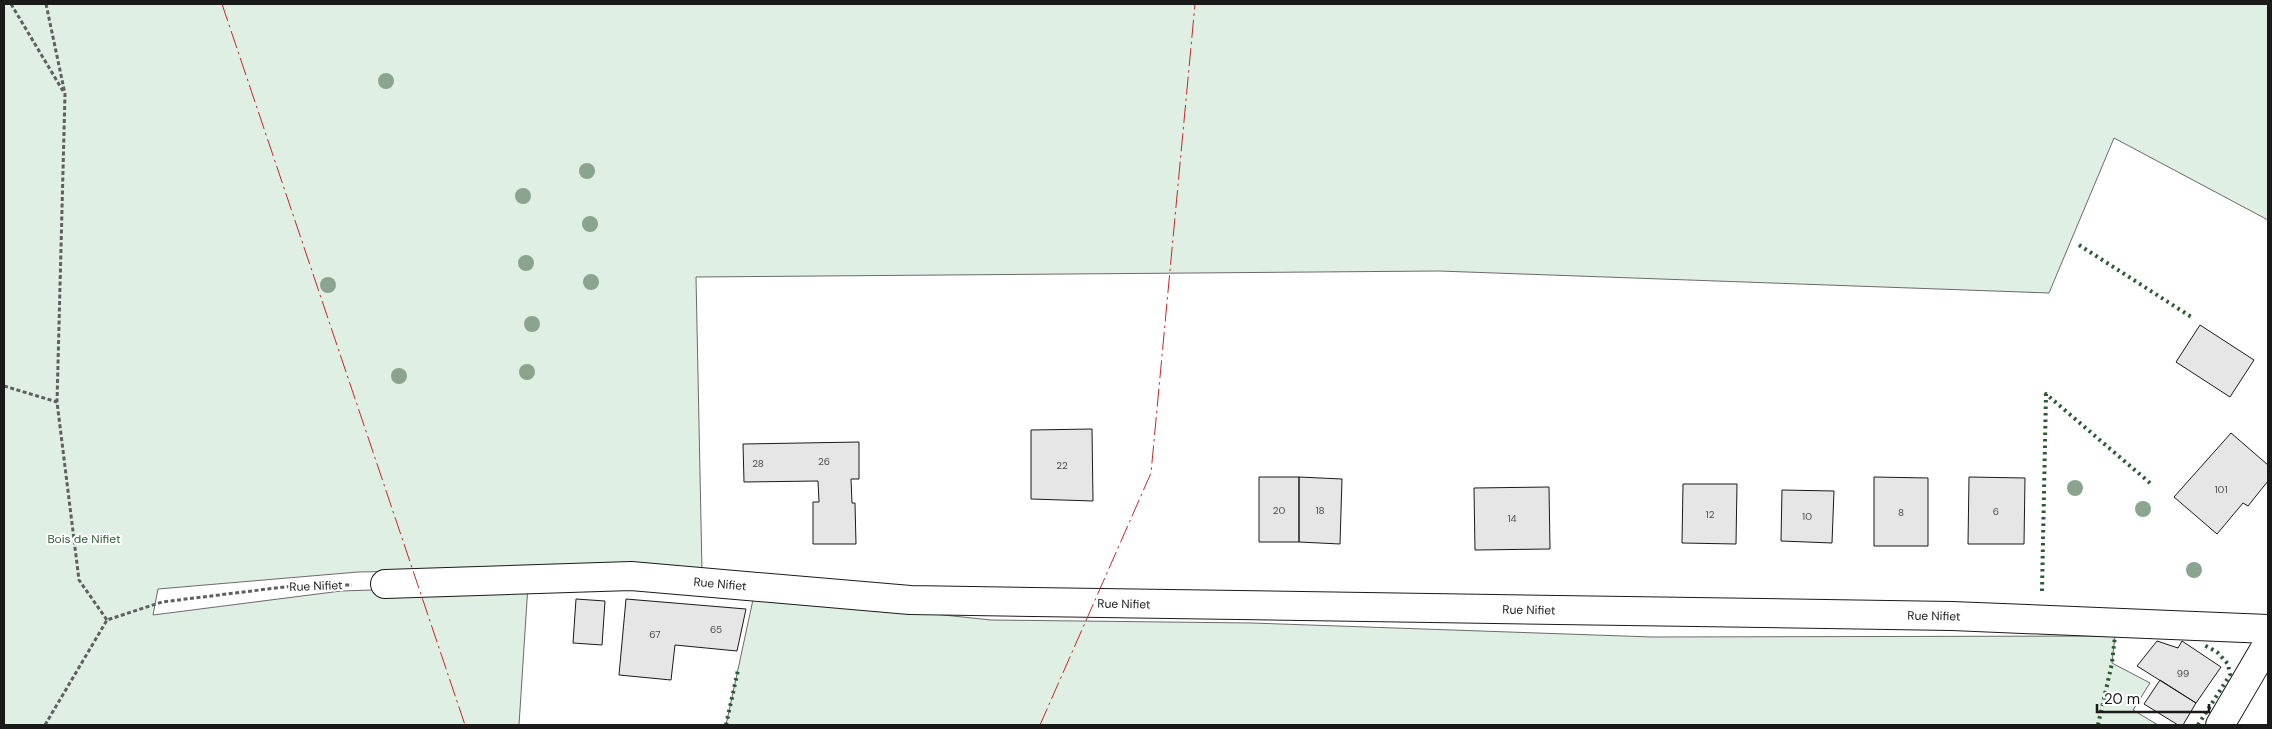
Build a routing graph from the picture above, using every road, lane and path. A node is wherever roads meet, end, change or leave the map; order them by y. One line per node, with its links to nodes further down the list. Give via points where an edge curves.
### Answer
1 (11, 4): 3 (path)
2 (46, 4): 3 (path)
3 (65, 94): 5 (path)
4 (4, 386): 5 (path)
5 (58, 402): 7 (path, via 79,580)
6 (385, 584): 7 (path, Rue Nifiet, via 292,586 162,602); 8 (street, Rue Nifiet, via 631,576 910,600 1952,616)
7 (108, 620): 10 (path)
8 (2268, 629)
9 (2268, 643): 11 (street)
10 (46, 725)
11 (2220, 725)

